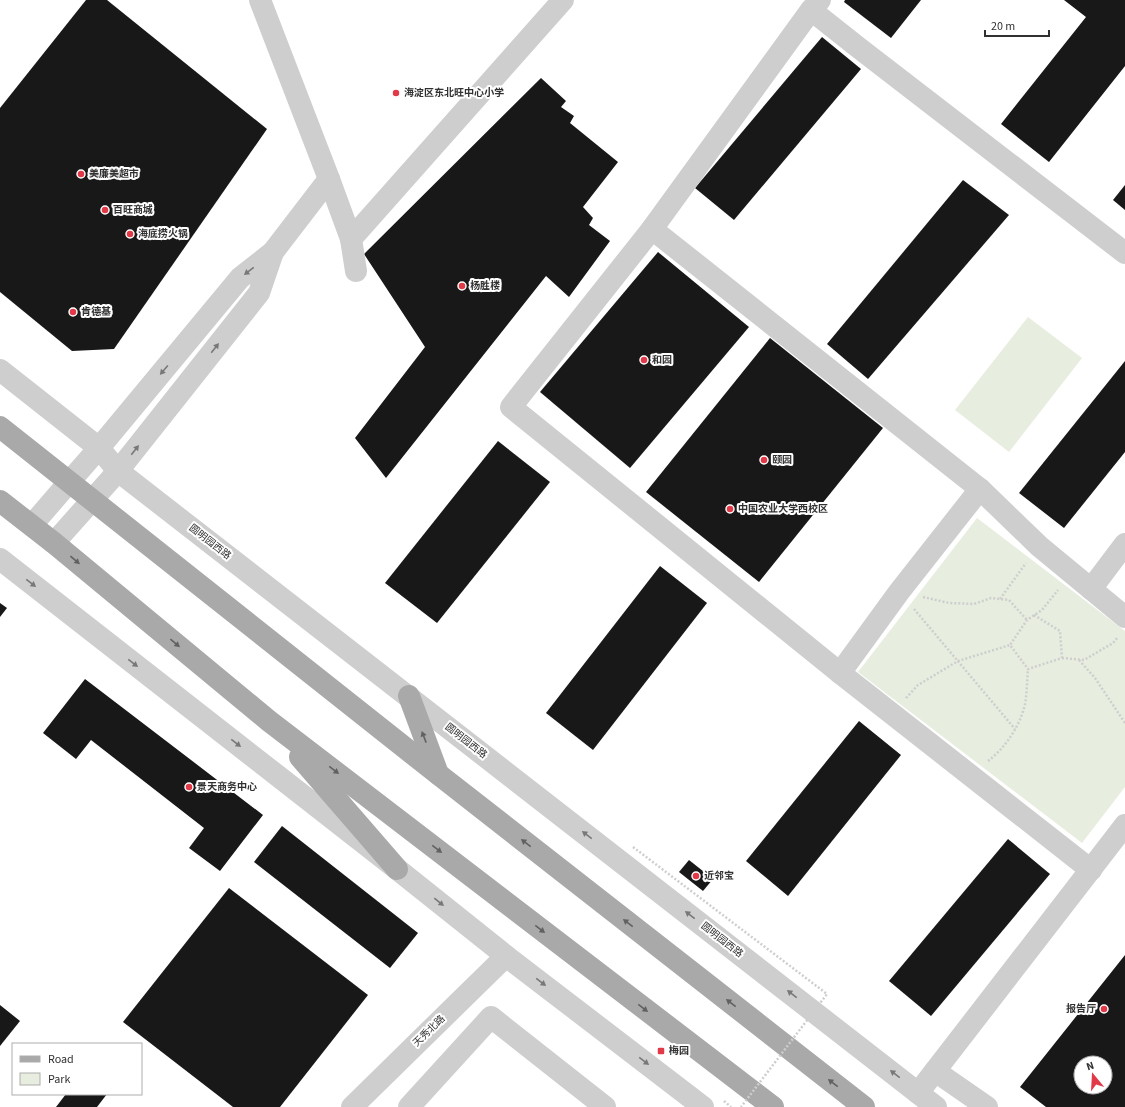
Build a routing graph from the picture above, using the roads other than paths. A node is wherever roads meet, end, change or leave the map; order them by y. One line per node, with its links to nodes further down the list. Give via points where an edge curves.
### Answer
1 (260, 0): 4 (street)
2 (563, 0): 6 (street)
3 (816, 5): 5 (street); 8 (street, via 865,53)
4 (329, 179): 6 (street); 7 (street)
5 (652, 229): 15 (street); 24 (street, via 510,407)
6 (352, 239): 9 (street)
7 (273, 252): 12 (street, one-way to 12, via 240,278); 13 (street, one-way to 7, via 259,293)
8 (1125, 254)
9 (356, 271)
10 (0, 370): 12 (street, 圆明园西路)
11 (0, 427): 14 (main road)
12 (99, 448): 13 (street, 圆明园西路); 14 (street)
13 (118, 471): 16 (street); 25 (street, 圆明园西路)
14 (70, 481): 16 (main road); 18 (street)
15 (980, 489): 22 (street, via 1039,546); 24 (street, via 899,592)
16 (92, 500): 19 (street); 27 (main road)
17 (0, 501): 18 (main road)
18 (32, 525): 19 (main road)
19 (54, 543): 26 (main road, one-way to 26)
20 (1125, 544): 22 (street)
21 (0, 559): 29 (street, one-way to 29)
22 (1091, 589): 23 (street)
23 (1123, 625)
24 (840, 673): 30 (street)
25 (409, 696): 27 (main road, one-way to 25); 33 (street, 圆明园西路, one-way to 25)
26 (269, 721): 29 (main road); 38 (main road, one-way to 38)
27 (438, 774): 39 (main road, one-way to 27)
28 (1125, 825): 30 (street)
29 (397, 869): 31 (street, one-way to 31)
30 (1091, 870): 32 (street)
31 (506, 956): 34 (street, 天秀北路); 37 (street, one-way to 37)
32 (936, 1071): 33 (street); 41 (street)
33 (918, 1093): 40 (street, 圆明园西路)
34 (352, 1107)
35 (409, 1107): 36 (street, via 491,1017)
36 (605, 1107)
37 (703, 1107)
38 (772, 1107)
39 (864, 1107)
40 (936, 1107)
41 (987, 1107)

